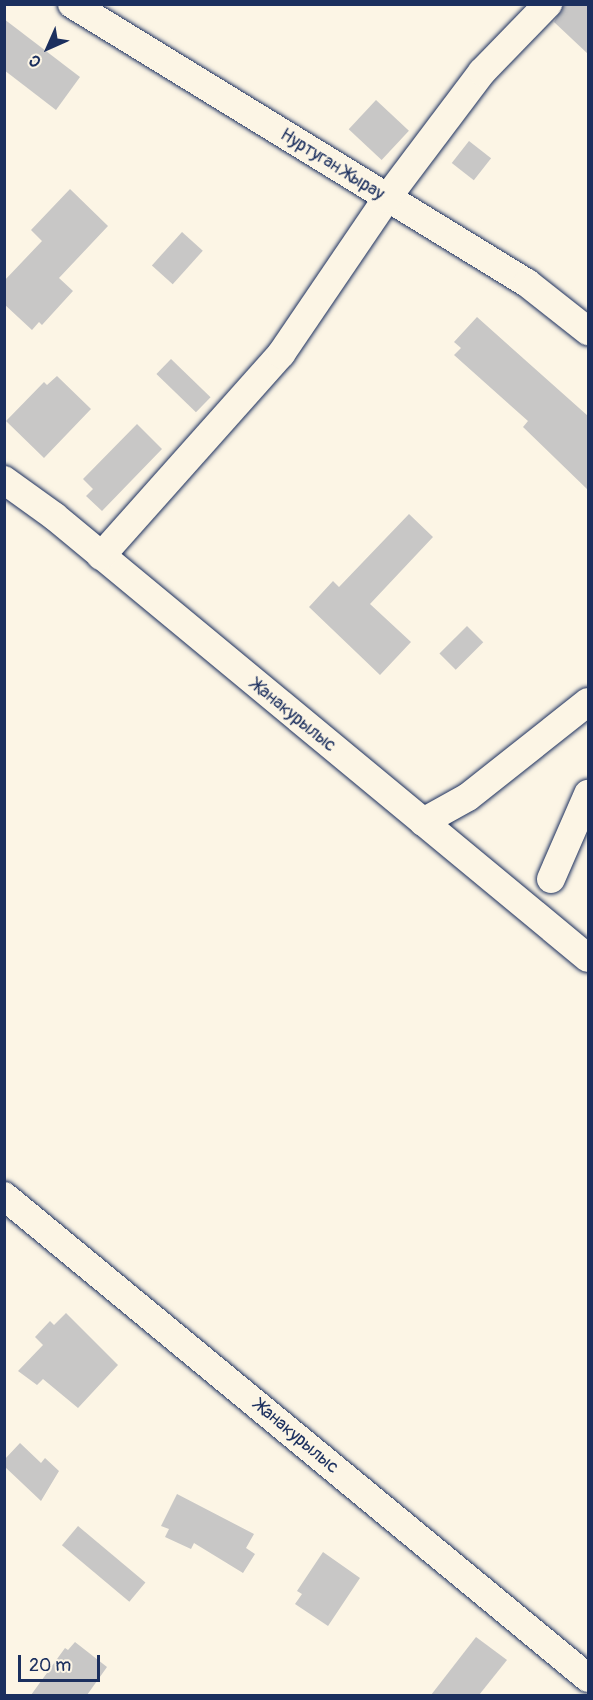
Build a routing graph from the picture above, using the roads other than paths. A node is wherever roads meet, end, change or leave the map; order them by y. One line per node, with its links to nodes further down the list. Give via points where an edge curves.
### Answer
1 (72, 4): 3 (street, Нуртуган Жырау)
2 (548, 4): 3 (street, via 482,72)
3 (387, 198): 4 (street, Нуртуган Жырау, via 527,283); 6 (street, via 281,354)
4 (588, 331)
5 (4, 480): 6 (street, Жанакурылыс)
6 (101, 556): 9 (street, Жанакурылыс)
7 (588, 702): 9 (street, via 468,797)
8 (588, 794): 10 (street)
9 (423, 822): 11 (street, Жанакурылыс)
10 (551, 879)
11 (588, 958)
12 (4, 1196): 13 (street, Жанакурылыс)
13 (588, 1678)

